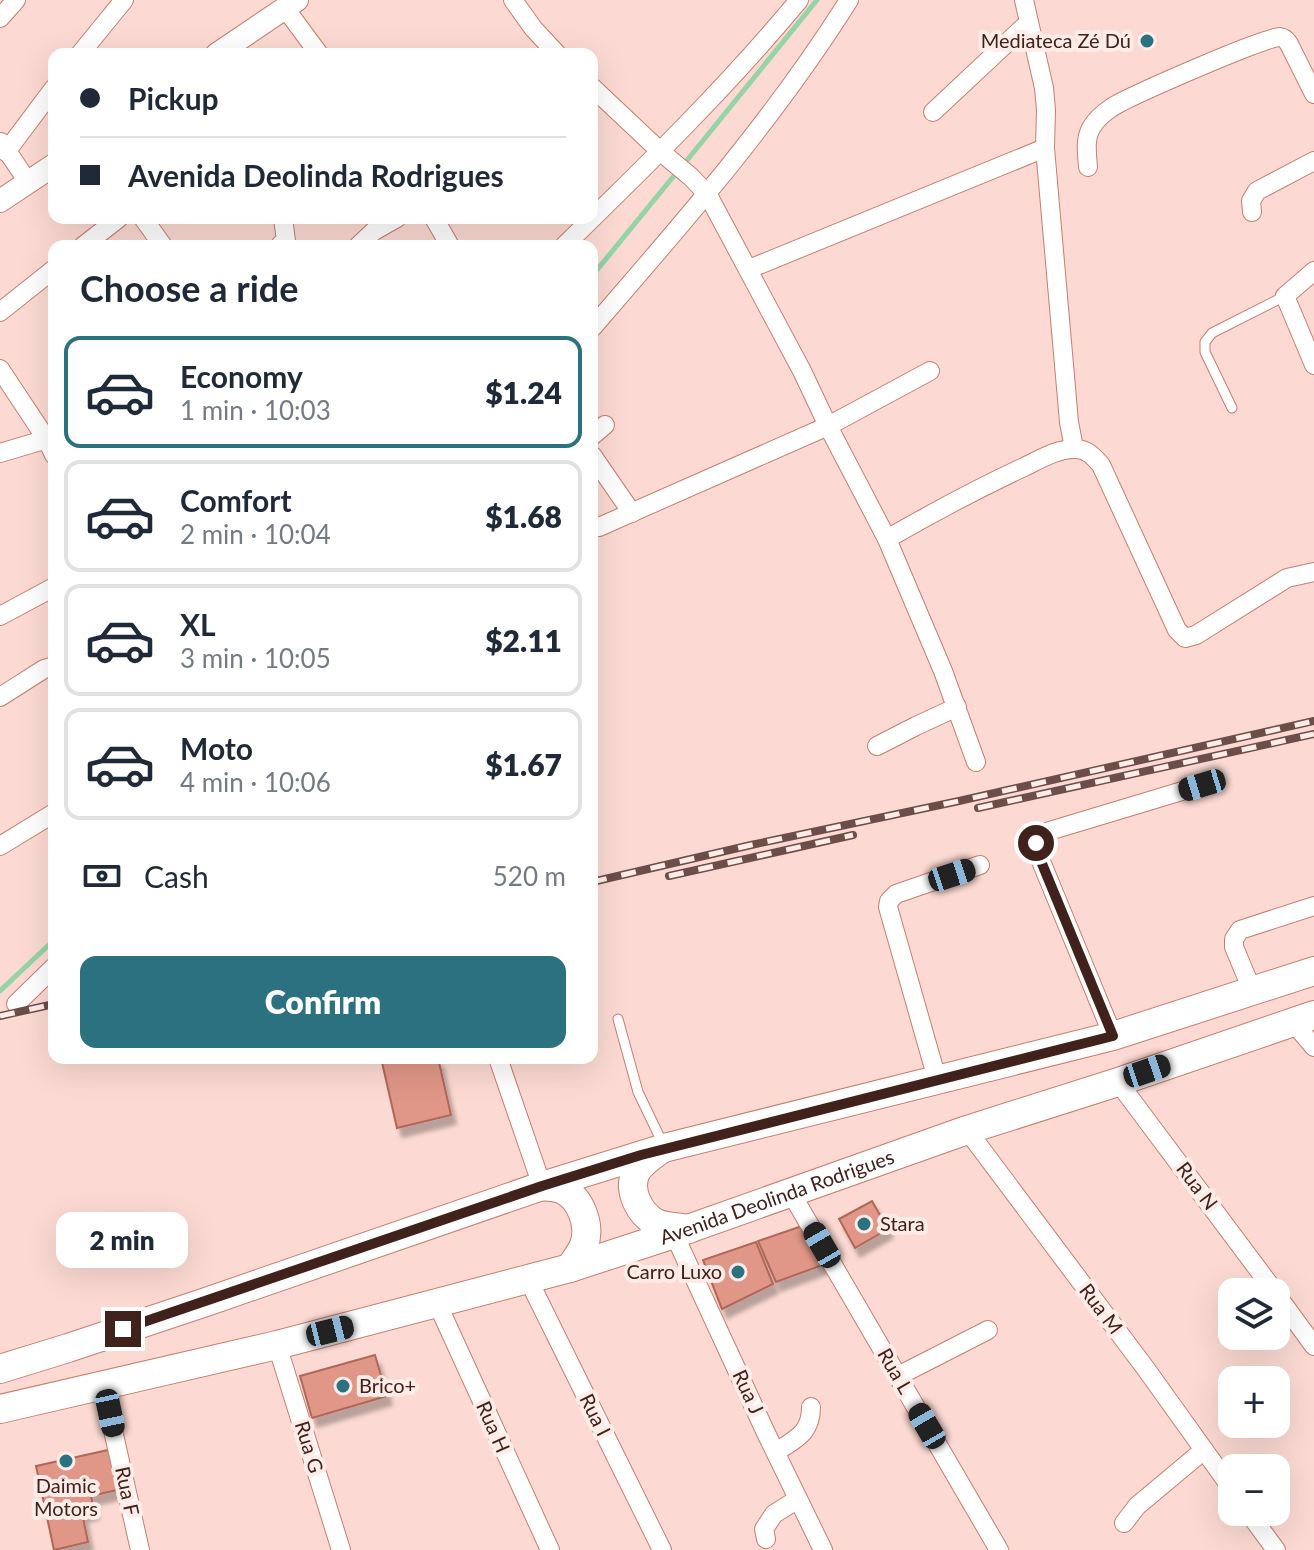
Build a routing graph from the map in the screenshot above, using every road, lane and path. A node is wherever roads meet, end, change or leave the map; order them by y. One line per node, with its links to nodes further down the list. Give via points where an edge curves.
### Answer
1 (16, 0): 8 (street)
2 (124, 0): 10 (street)
3 (513, 0): 13 (street)
4 (799, 0): 20 (street)
5 (849, 0): 25 (street)
6 (1024, 0): 9 (street)
7 (291, 4): 11 (street); 12 (street)
8 (0, 18)
9 (1028, 23): 17 (street); 19 (street, via 1044,88)
10 (85, 48)
11 (226, 48)
12 (316, 48)
13 (551, 48)
14 (598, 93): 20 (street)
15 (48, 94): 18 (street)
16 (1314, 94): 22 (street, via 1289,44 1278,36 1111,108 1092,126)
17 (933, 112)
18 (2, 143): 24 (street)
19 (1045, 148): 35 (street); 48 (street)
20 (666, 156): 25 (street); 28 (street)
21 (1314, 161): 27 (street, via 1257,191)
22 (1088, 167)
23 (48, 169): 24 (street)
24 (28, 182): 26 (street)
25 (708, 195): 35 (street); 40 (street)
26 (0, 201)
27 (1252, 212)
28 (598, 216)
29 (111, 224): 32 (street)
30 (386, 224): 33 (street)
31 (589, 224): 34 (street)
32 (91, 240)
33 (364, 240)
34 (571, 240)
35 (749, 269): 45 (street)
36 (1314, 271): 38 (street)
37 (48, 274): 39 (street)
38 (1285, 296): 41 (street); 44 (lane, via 1212,333 1205,342)
39 (0, 312)
40 (598, 321)
41 (1314, 365)
42 (0, 369): 46 (street)
43 (930, 371): 45 (street)
44 (1232, 408)
45 (828, 426): 51 (street); 53 (street)
46 (48, 438)
47 (48, 445): 49 (street)
48 (1074, 448): 53 (street, via 977,489); 54 (street, via 1101,465 1185,638 1287,578)
49 (0, 453)
50 (598, 464): 51 (street)
51 (632, 513): 52 (street)
52 (599, 527)
53 (887, 539): 59 (street)
54 (1314, 572)
55 (48, 590): 56 (street)
56 (0, 616)
57 (48, 668): 58 (street)
58 (0, 697)
59 (957, 707): 60 (street); 61 (street)
60 (877, 746)
61 (976, 762)
62 (1202, 785): 73 (street, via 1046,832 1036,843)
63 (48, 817): 64 (street)
64 (0, 846)
65 (980, 865): 76 (street, via 889,901)
66 (1314, 906): 69 (street, via 1240,930 1234,947)
67 (1314, 971): 69 (highway)
68 (48, 973): 70 (street)
69 (1252, 990): 73 (highway)
70 (16, 1004)
71 (1303, 1018): 74 (street); 77 (highway, Avenida Deolinda Rodrigues)
72 (618, 1019): 79 (lane, via 638,1092)
73 (1113, 1036): 76 (highway)
74 (1314, 1047)
75 (500, 1064): 80 (street)
76 (937, 1079): 79 (highway)
77 (1118, 1082): 78 (highway, Avenida Deolinda Rodrigues); 84 (street, Rua N)
78 (967, 1130): 81 (highway, Avenida Deolinda Rodrigues); 96 (street, Rua M)
79 (664, 1148): 80 (highway); 82 (highway, via 636,1172 636,1199 643,1213 659,1225)
80 (542, 1186): 83 (highway, via 562,1189 582,1210 585,1242); 91 (highway)
81 (791, 1193): 82 (highway, Avenida Deolinda Rodrigues); 92 (street, Rua L)
82 (682, 1231): 83 (highway, Avenida Deolinda Rodrigues); 97 (street, Rua J)
83 (570, 1268): 85 (highway, Avenida Deolinda Rodrigues)
84 (1264, 1278)
85 (528, 1279): 86 (highway, Avenida Deolinda Rodrigues); 106 (street, Rua I)
86 (437, 1303): 89 (highway, Avenida Deolinda Rodrigues); 105 (street, Rua H)
87 (1290, 1313): 90 (street, Rua N)
88 (988, 1330): 92 (street)
89 (277, 1345): 93 (highway, Avenida Deolinda Rodrigues); 104 (street, Rua G)
90 (1314, 1346)
91 (0, 1369)
92 (898, 1376): 108 (street, Rua L)
93 (103, 1386): 95 (highway, Avenida Deolinda Rodrigues); 103 (street, Rua F)
94 (811, 1407): 97 (street, via 804,1433)
95 (0, 1409)
96 (1204, 1450): 98 (street, Rua M); 100 (street)
97 (776, 1452): 99 (street, Rua J)
98 (1218, 1470)
99 (798, 1499): 102 (street, via 774,1514 764,1529); 107 (street, Rua J)
100 (1124, 1523)
101 (1258, 1526): 109 (street)
102 (766, 1539)
103 (140, 1550)
104 (341, 1550)
105 (550, 1550)
106 (662, 1550)
107 (823, 1550)
108 (999, 1550)
109 (1276, 1550)

